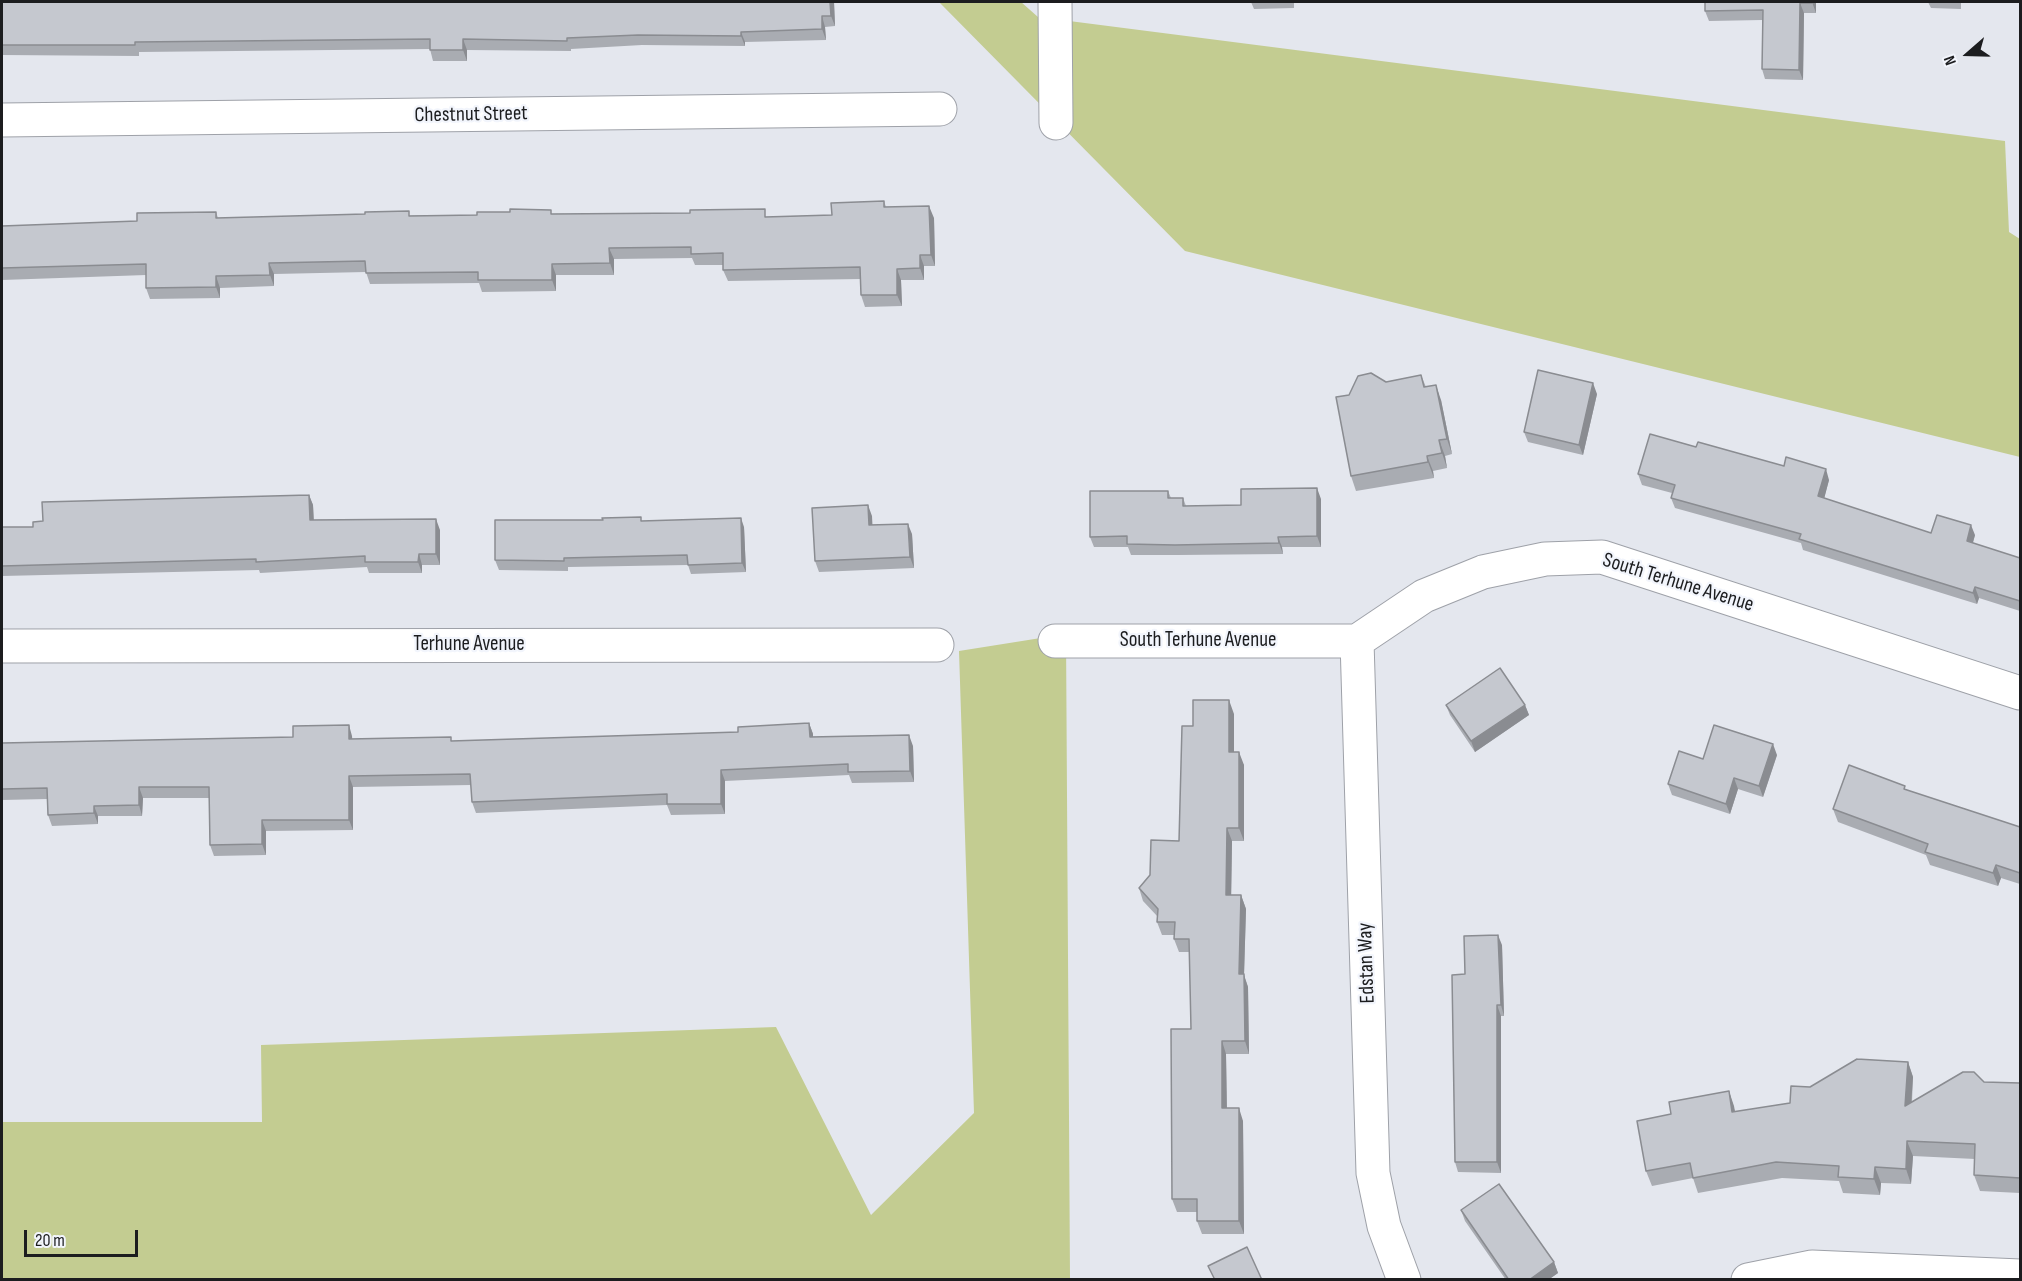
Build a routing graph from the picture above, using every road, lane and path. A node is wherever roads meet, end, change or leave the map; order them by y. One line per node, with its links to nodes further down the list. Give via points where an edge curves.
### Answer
1 (1055, 2): 4 (street)
2 (940, 109): 3 (street, Chestnut Street)
3 (2, 120)
4 (1056, 123)
5 (1054, 641): 6 (street, South Terhune Avenue)
6 (1357, 641): 9 (street, South Terhune Avenue, via 1424,596 1483,572 1545,559 1602,557); 11 (street, Edstan Way, via 1373,1173 1384,1226)
7 (937, 645): 8 (street, Terhune Avenue)
8 (2, 646)
9 (2020, 693)
10 (2020, 1276): 12 (street, via 1812,1267)
11 (1404, 1280)
12 (1748, 1280)

